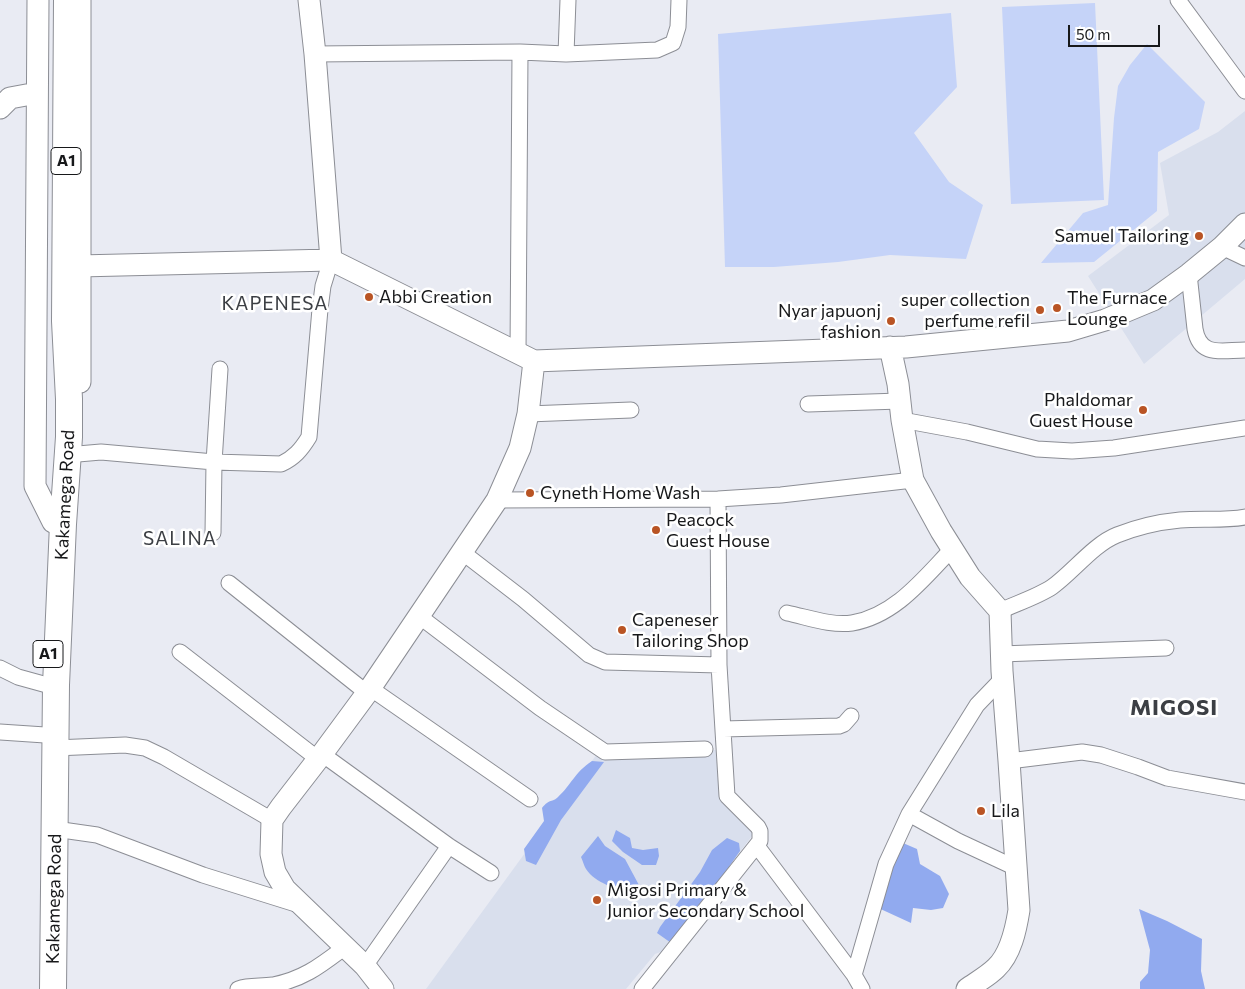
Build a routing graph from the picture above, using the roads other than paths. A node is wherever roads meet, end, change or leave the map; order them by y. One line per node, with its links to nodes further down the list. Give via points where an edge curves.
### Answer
1 (38, 0): 13 (street)
2 (54, 0): 21 (highway, Kakamega Road / A1)
3 (67, 0): 21 (highway, Kakamega Road / A1)
4 (80, 0): 19 (street)
5 (309, 0): 10 (street)
6 (568, 0): 11 (street)
7 (679, 0): 11 (street, via 677,36 668,47)
8 (1178, 0): 12 (street)
9 (520, 52): 10 (street); 11 (street); 24 (street)
10 (315, 54): 18 (street)
11 (566, 54)
12 (1245, 91)
13 (37, 93): 14 (street, via 10,98); 37 (street, via 35,486)
14 (0, 108)
15 (1245, 224): 16 (street)
16 (1222, 247): 17 (street); 20 (street)
17 (1245, 258)
18 (331, 260): 19 (street); 24 (street); 32 (street, via 320,309 309,437 302,449 281,464)
19 (79, 266): 31 (street)
20 (1189, 274): 22 (street, via 1153,300 1068,331); 23 (street, via 1196,338 1200,345 1208,351)
21 (57, 320): 37 (highway, Kakamega Road / A1, via 54,449)
22 (890, 347): 24 (street); 28 (street)
23 (1245, 350)
24 (526, 357): 29 (street)
25 (220, 369): 32 (street)
26 (808, 404): 28 (street)
27 (631, 410): 29 (street)
28 (901, 411): 30 (street, via 966,432 1037,449 1114,448); 33 (street)
29 (528, 414): 35 (street, via 520,448)
30 (1245, 428)
31 (78, 454): 32 (street, via 102,452); 37 (street, via 77,492)
32 (214, 462): 38 (street)
33 (913, 480): 34 (street, via 781,495); 39 (street)
34 (718, 498): 35 (street); 48 (street)
35 (497, 500): 40 (street)
36 (1245, 517): 42 (street, via 1180,520 1116,535 1052,588)
37 (58, 523): 51 (highway, Kakamega Road / A1); 56 (highway, Kakamega Road / A1)
38 (213, 533)
39 (952, 549): 42 (street, via 970,577); 43 (street, via 897,604 878,615 851,623)
40 (462, 552): 44 (street); 48 (street, via 589,655 605,662)
41 (228, 583): 52 (street)
42 (1000, 611): 47 (street)
43 (787, 613)
44 (419, 616): 52 (street); 57 (street, via 540,708 605,752)
45 (1166, 648): 47 (street)
46 (180, 652): 58 (street)
47 (1001, 654): 50 (street)
48 (719, 665): 54 (street)
49 (0, 668): 51 (street)
50 (1003, 678): 59 (street); 62 (street, via 977,706)
51 (47, 685): 56 (highway, Kakamega Road / A1)
52 (368, 690): 58 (street); 61 (street)
53 (851, 716): 54 (street, via 839,726)
54 (723, 729): 66 (street, via 727,796 760,831)
55 (0, 732): 56 (street)
56 (50, 742): 63 (street, via 145,748); 64 (highway, Kakamega Road / A1); 73 (highway, Kakamega Road / A1)
57 (705, 749)
58 (320, 757): 63 (street); 65 (street)
59 (1009, 760): 60 (street, via 1082,752 1167,778); 67 (street)
60 (1245, 792)
61 (530, 799)
62 (909, 814): 67 (street); 72 (street, via 886,864)
63 (272, 820): 69 (street, via 271,854 275,872 285,889)
64 (55, 829): 69 (street, via 97,835 204,875); 74 (highway, Kakamega Road / A1)
65 (449, 846): 68 (street); 71 (street)
66 (757, 846): 72 (street); 77 (street)
67 (1016, 868): 79 (street, via 1019,910 1008,951 997,967)
68 (491, 873)
69 (304, 907): 70 (street)
70 (345, 947): 71 (street); 75 (street, via 318,968 296,979 271,986)
71 (365, 966): 76 (street)
72 (854, 975): 78 (street)
73 (45, 989)
74 (53, 989)
75 (238, 989)
76 (383, 989)
77 (642, 989)
78 (862, 989)
79 (967, 989)

